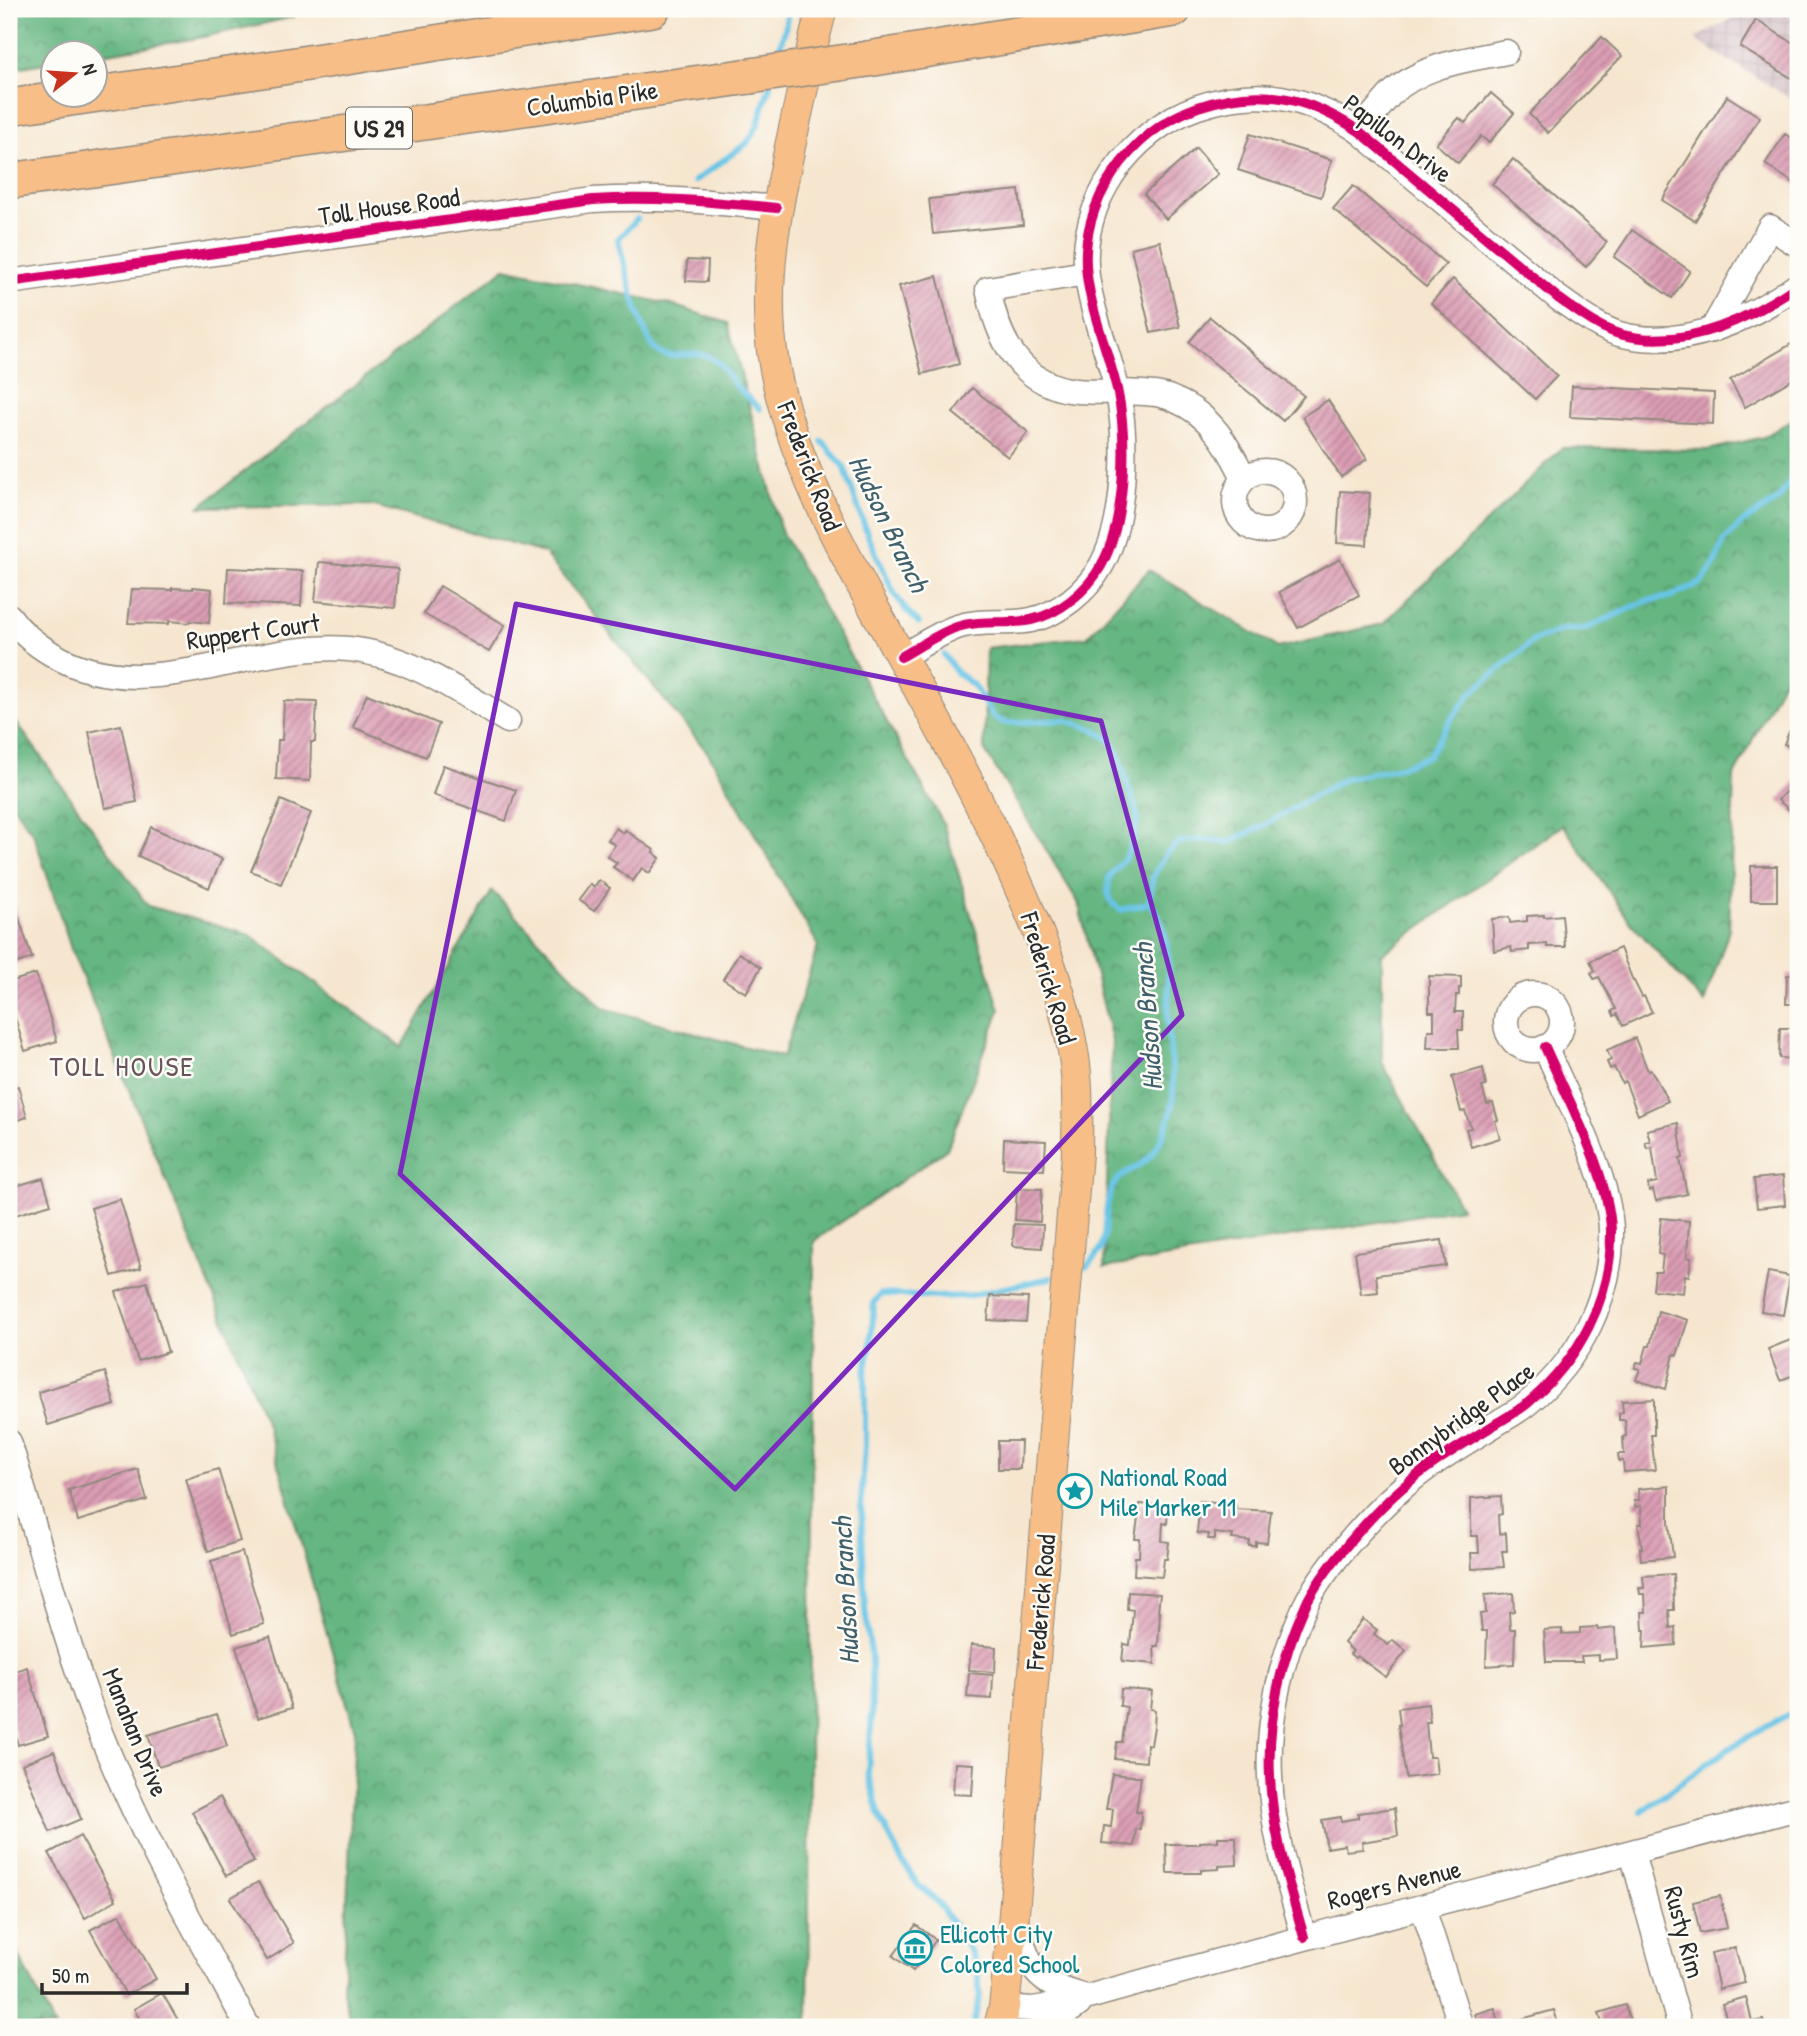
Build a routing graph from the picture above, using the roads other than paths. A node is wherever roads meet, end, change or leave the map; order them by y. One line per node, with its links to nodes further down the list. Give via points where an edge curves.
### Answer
1 (652, 9): 5 (highway)
2 (821, 9): 8 (main road, Frederick Road)
3 (1174, 10): 7 (highway, Columbia Pike / US 29, bridge, via 868,59)
4 (1506, 52): 6 (street, via 1448,63 1419,74 1393,93)
5 (9, 107)
6 (1359, 131): 10 (street, Papillon Drive, via 1331,112 1272,97 1244,97 1183,112 1142,139 1107,183 1090,231); 13 (street, Papillon Drive, via 1591,321 1619,333 1647,337)
7 (9, 181)
8 (776, 208): 11 (street, Toll House Road, via 678,198 593,201); 17 (main road, Frederick Road, via 769,316 774,364 787,415 849,564)
9 (1798, 245): 13 (street, via 1770,227)
10 (1086, 273): 14 (street, Papillon Drive); 14 (street, via 988,289 995,323 1029,373 1055,387)
11 (9, 282)
12 (1798, 285): 13 (street, Papillon Drive, via 1746,317)
13 (1712, 330)
14 (1118, 392): 15 (street, via 1151,393 1193,409 1211,423); 17 (street, Papillon Drive, via 1120,496 1108,548 1090,582 1075,597 1031,620 957,627)
15 (1244, 478)
16 (9, 616): 18 (street, Ruppert Court, via 24,634 60,659 116,676 154,676 312,649 382,655 418,667)
17 (901, 657): 24 (main road, Frederick Road, via 1022,892 1051,966 1074,1058 1077,1154)
18 (508, 721)
19 (1545, 1047): 25 (street, Bonnybridge Place, via 1604,1194 1611,1230 1600,1299 1585,1337 1564,1368 1528,1404 1402,1488 1368,1520 1305,1605 1284,1662 1271,1723 1270,1776 1283,1862)
20 (9, 1442): 28 (street, Manahan Drive, via 70,1646 127,1797)
21 (1798, 1808): 22 (street, Rogers Avenue)
22 (1632, 1853): 23 (street, Rogers Avenue); 31 (street, Rusty Rim)
23 (1423, 1908): 25 (street, Rogers Avenue); 30 (street)
24 (1013, 1913): 26 (street, via 1026,1958 1036,1972 1062,1991); 27 (main road, Frederick Road)
25 (1304, 1937): 26 (street, Rogers Avenue)
26 (1088, 1997): 27 (street, Rogers Avenue); 29 (street)
27 (1001, 2017)
28 (248, 2027)
29 (1047, 2027)
30 (1461, 2027)
31 (1680, 2027)

